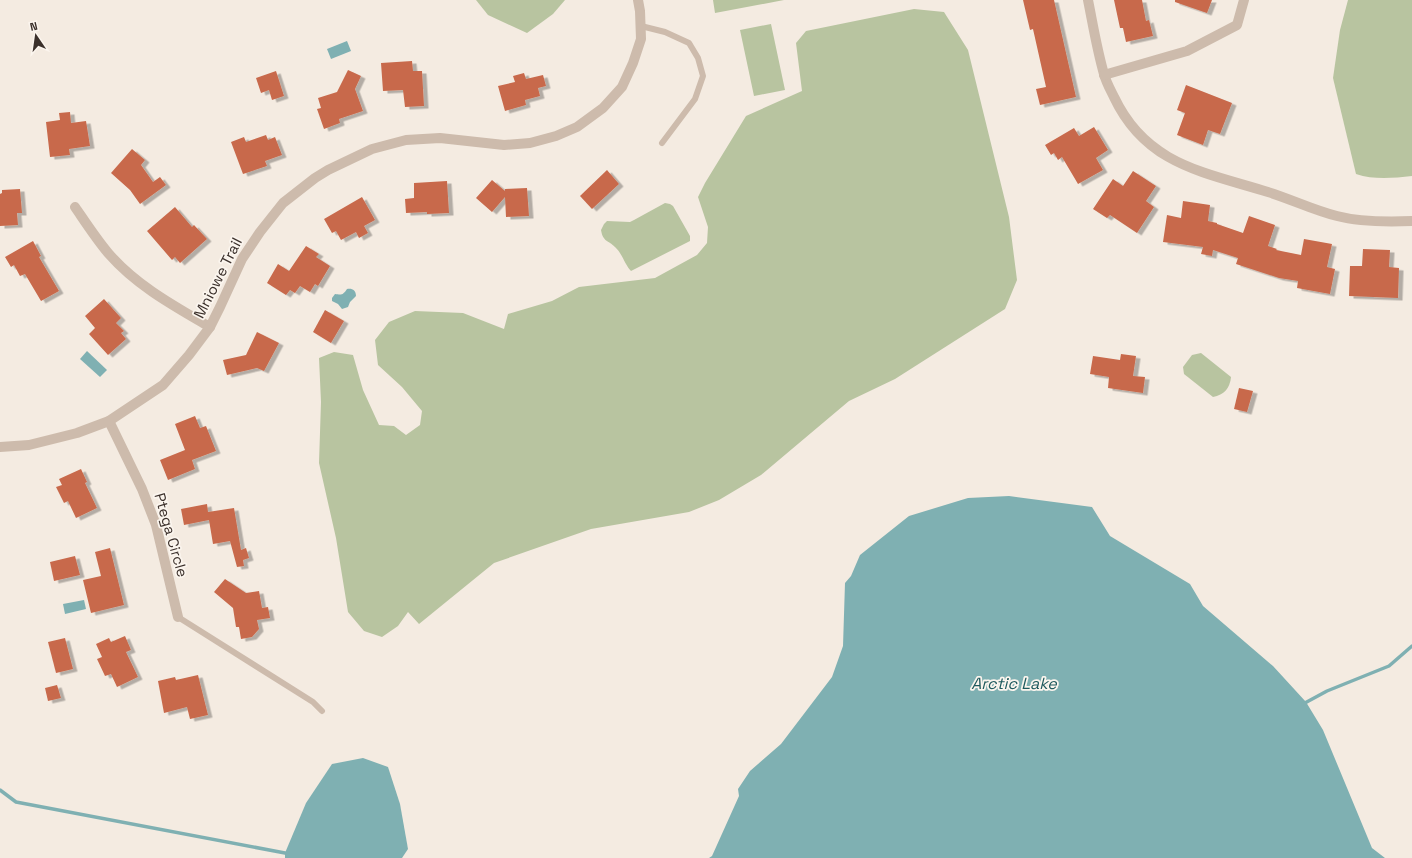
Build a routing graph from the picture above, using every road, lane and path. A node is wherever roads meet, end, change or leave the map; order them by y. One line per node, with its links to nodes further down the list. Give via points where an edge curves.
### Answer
1 (638, 0): 4 (street, Mniowe Trail)
2 (1088, 0): 5 (street)
3 (1244, 0): 5 (street, via 1237,25 1187,51)
4 (641, 26): 6 (lane, via 666,32 689,43 698,58 703,76 696,99); 9 (street, Mniowe Trail, via 641,39 622,87 603,108 577,128 530,143 504,145 440,138 406,140 372,149 315,178 283,203 260,232 242,259)
5 (1104, 75): 8 (street, via 1119,109 1133,127 1159,151 1177,162 1337,216 1386,223)
6 (662, 143)
7 (75, 207): 9 (street, via 109,254 137,282)
8 (1412, 221)
9 (210, 327): 10 (street, Mniowe Trail, via 163,385)
10 (109, 421): 11 (street, Mniowe Trail, via 77,433); 12 (street, Ptega Circle, via 142,489 156,525)
11 (0, 448)
12 (178, 617): 13 (lane, via 312,702)
13 (322, 711)

